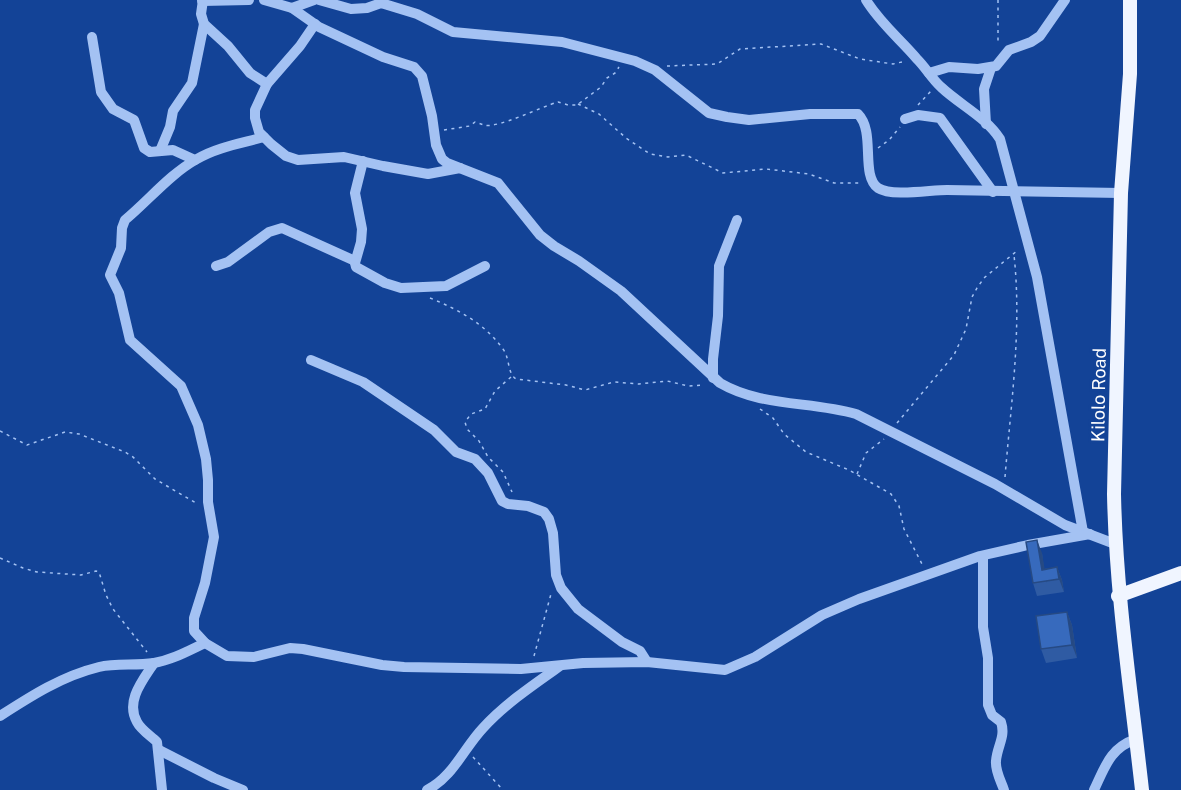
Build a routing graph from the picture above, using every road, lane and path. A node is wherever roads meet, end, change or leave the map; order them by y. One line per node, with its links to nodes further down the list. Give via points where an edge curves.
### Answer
1 (249, 0): 9 (street)
2 (264, 0): 10 (street)
3 (314, 0): 10 (street)
4 (319, 0): 14 (street, via 351,9 381,3 417,14 453,32 562,42)
5 (866, 0): 15 (street)
6 (998, 0): 16 (path)
7 (1065, 0): 16 (street, via 1040,36 1012,48)
8 (1130, 0): 33 (main road, Kilolo Road, via 1130,74)
9 (202, 1): 11 (street)
10 (292, 8): 12 (street)
11 (204, 24): 20 (street, via 250,73); 26 (street, via 192,83 173,111)
12 (315, 24): 20 (street); 24 (street, via 419,71)
13 (92, 37): 26 (street, via 106,101 134,120 147,151)
14 (624, 58): 21 (path, via 615,73); 30 (street, via 655,70 709,113 749,120 858,114 864,123)
15 (917, 59): 17 (path, via 880,63 821,44 740,49 717,64); 19 (street)
16 (1001, 60): 18 (street)
17 (665, 65)
18 (991, 68): 19 (street, via 949,67); 23 (street, via 984,89)
19 (929, 73): 23 (street)
20 (267, 84): 25 (street, via 255,110 259,132)
21 (578, 104): 24 (path, via 558,102 502,122 475,122); 30 (path, via 598,114 650,154 686,154 723,173 766,169 805,173 834,183)
22 (905, 118): 31 (street, via 940,118)
23 (986, 124): 32 (street, via 1000,139)
24 (435, 132): 29 (street, via 442,159)
25 (264, 137): 27 (street); 28 (street, via 286,156 298,160 337,156)
26 (160, 151): 27 (street, via 174,150)
27 (195, 160): 50 (street, via 125,220 121,248 110,275 119,293 130,340 181,386 192,409 206,459)
28 (363, 161): 29 (street, via 428,174); 37 (street, via 355,193 362,233)
29 (462, 168): 43 (street, via 498,183 540,235 621,291)
30 (875, 184): 31 (street, via 888,191)
31 (993, 192): 32 (street)
32 (1014, 192): 33 (street); 35 (street)
33 (1122, 192): 52 (main road, Kilolo Road)
34 (737, 220): 43 (street, via 719,266 713,359)
35 (1028, 242): 36 (path); 51 (street)
36 (1014, 254): 46 (path, via 984,278 972,297 966,329 954,355); 48 (path, via 1017,327)
37 (355, 261): 38 (street, via 282,228 269,232 228,262); 39 (street, via 360,269 401,288 446,286)
38 (216, 266)
39 (485, 266)
40 (429, 298): 42 (path, via 468,315 480,325 508,356)
41 (311, 360): 49 (street, via 363,382 411,414 456,452 481,464 502,501)
42 (512, 376): 43 (path, via 585,390 614,382 667,381 696,386); 49 (path, via 501,384 485,410 471,414 465,422 503,472 514,496)
43 (717, 380): 46 (street, via 735,392 760,398 833,407)
44 (753, 404): 47 (path, via 773,418 784,434 806,452)
45 (0, 431): 50 (path, via 27,445 70,432 125,452 149,474)
46 (890, 431): 47 (path, via 866,453); 48 (street)
47 (856, 474): 56 (path, via 896,500 901,521)
48 (1004, 489): 51 (street)
49 (528, 506): 57 (street, via 544,512 549,519)
50 (209, 513): 59 (street, via 213,537 194,618 194,630)
51 (1086, 533): 52 (street); 53 (street)
52 (1115, 544): 58 (main road, Kilolo Road)
53 (983, 556): 56 (street); 72 (street, via 988,705 1004,731 996,759)
54 (0, 558): 61 (path, via 37,572 81,576 99,572 113,609)
55 (1181, 573): 58 (main road)
56 (927, 575): 60 (street, via 822,615 732,668)
57 (557, 580): 60 (street, via 578,609 640,651); 63 (path)
58 (1118, 596): 65 (main road, Kilolo Road)
59 (205, 643): 61 (street); 63 (street, via 227,656 254,657 290,648 404,667)
60 (647, 662): 62 (street)
61 (154, 663): 64 (street, via 115,664 55,682); 67 (street, via 133,699 132,711)
62 (560, 665): 63 (street); 66 (street, via 503,708)
63 (531, 668)
64 (0, 716)
65 (1136, 739): 73 (street, via 1116,750); 74 (main road, Kilolo Road)
66 (467, 749): 70 (street, via 448,773); 71 (path)
67 (159, 750): 68 (street); 69 (street)
68 (162, 790)
69 (243, 790)
70 (427, 790)
71 (503, 790)
72 (1004, 790)
73 (1094, 790)
74 (1142, 790)

